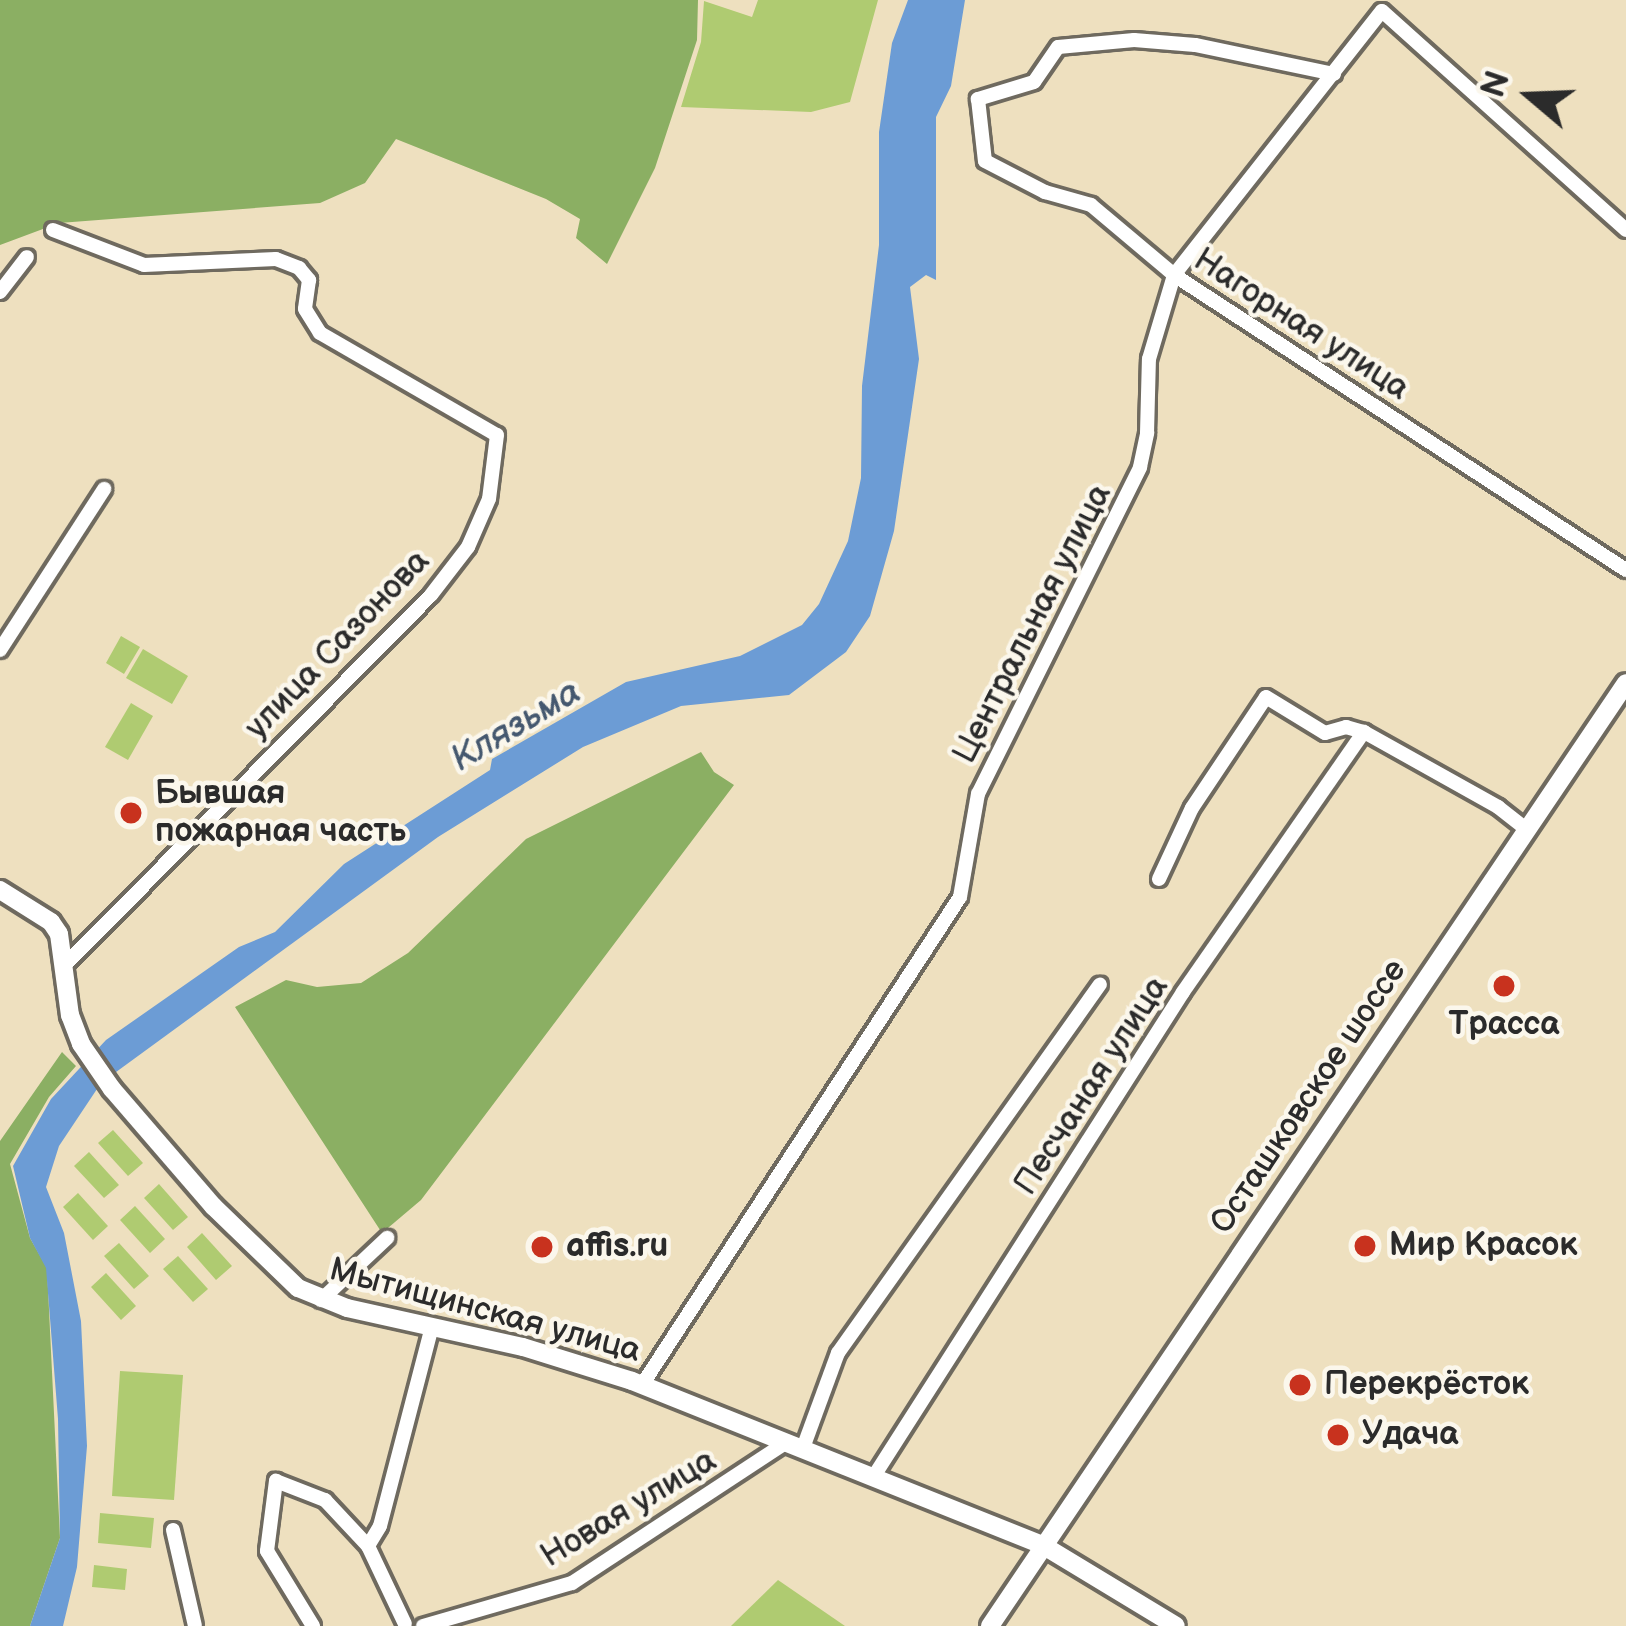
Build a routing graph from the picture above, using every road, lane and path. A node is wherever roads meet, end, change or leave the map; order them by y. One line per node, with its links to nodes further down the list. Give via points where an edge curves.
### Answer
1 (1334, 74): 3 (street, Центральная улица, via 1382,11); 5 (street, Центральная улица); 5 (street, Нагорная улица, via 1134,40 1058,47 1034,82 982,94 985,161 1091,205)
2 (52, 230): 15 (street, улица Сазонова, via 144,265 276,260 299,268 309,280 305,309 320,333 497,436 489,500 468,547 431,595)
3 (1626, 230)
4 (27, 257): 6 (street)
5 (1174, 275): 8 (street, Нагорная улица); 20 (street, Центральная улица, via 1149,359 1140,467 977,794 960,897)
6 (0, 292)
7 (104, 489): 9 (street)
8 (1626, 570)
9 (3, 638)
10 (1626, 683): 12 (street, Осташковское шоссе)
11 (1364, 732): 12 (street); 13 (street, via 1324,733 1266,697 1192,808); 22 (street, Песчаная улица, via 1183,992)
12 (1526, 830): 25 (street, Осташковское шоссе)
13 (1159, 879)
14 (0, 890): 15 (street, via 50,922)
15 (64, 966): 18 (street, Мытищинская улица, via 81,1044 112,1089 271,1266)
16 (1100, 985): 21 (street, via 838,1353)
17 (387, 1238): 18 (street)
18 (320, 1301): 19 (street, Мытищинская улица)
19 (432, 1327): 20 (street, Мытищинская улица); 24 (street)
20 (642, 1385): 21 (street, Мытищинская улица)
21 (795, 1445): 22 (street, Мытищинская улица); 26 (street, Новая улица, via 572,1583)
22 (874, 1476): 25 (street, Мытищинская улица)
23 (173, 1530): 27 (street)
24 (368, 1546): 26 (street); 28 (street, via 326,1500 275,1481 267,1551)
25 (1044, 1546): 29 (street, Осташковское шоссе); 30 (street, Мытищинская улица)
26 (411, 1625)
27 (195, 1626)
28 (313, 1626)
29 (989, 1626)
30 (1176, 1626)

